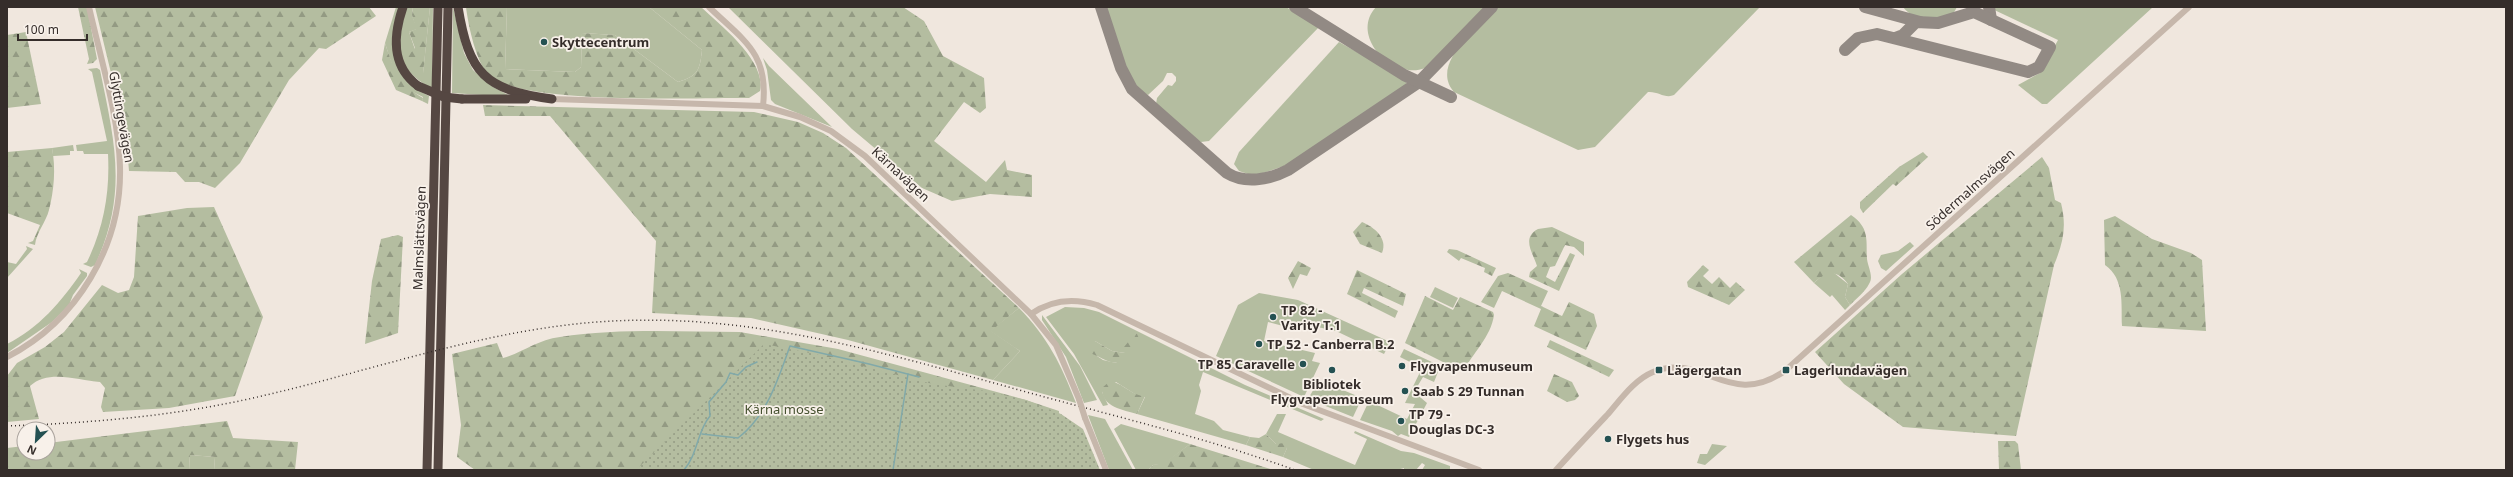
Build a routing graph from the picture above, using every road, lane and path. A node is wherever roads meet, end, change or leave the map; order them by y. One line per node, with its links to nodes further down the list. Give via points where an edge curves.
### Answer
1 (89, 7): 11 (street, Glyttingevägen, via 119,152 119,195 115,221 100,263 74,302 33,342)
2 (403, 7): 8 (highway, bridge, via 396,33 397,58 406,75 418,86 444,97)
3 (438, 7): 12 (highway, Malmslättsvägen)
4 (448, 7): 13 (highway, Malmslättsvägen)
5 (458, 7): 8 (highway, via 470,57 483,74 509,91)
6 (709, 7): 9 (street, via 746,42 758,58 765,81)
7 (2189, 7): 16 (street, Södermalmsvägen, via 1775,378 1764,383 1735,385 1682,367 1667,368 1640,383 1608,413)
8 (552, 99): 9 (street, Kärnavägen)
9 (763, 106): 10 (street, Kärnavägen, via 811,121 852,145)
10 (1032, 314): 14 (street, Kärnavägen, bridge, via 1056,345); 15 (street, via 1041,308 1062,302 1075,301 1097,305 1310,406)
11 (7, 357)
12 (427, 470)
13 (438, 470)
14 (1106, 470)
15 (1479, 470)
16 (1556, 470)

